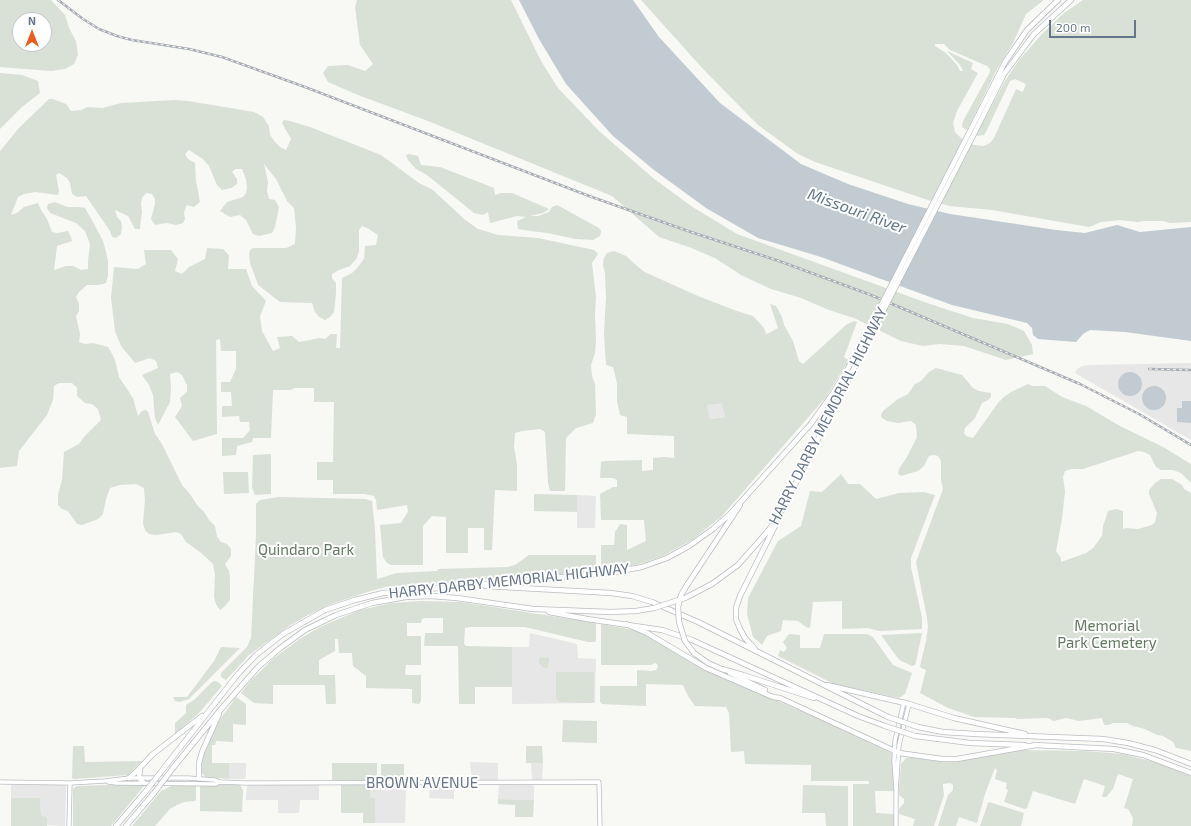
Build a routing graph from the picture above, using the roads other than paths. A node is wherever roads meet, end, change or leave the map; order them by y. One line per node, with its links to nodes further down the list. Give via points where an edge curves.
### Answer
1 (1058, 0): 5 (highway, HARRY DARBY MEMORIAL HIGHWAY, via 1027,30 1005,62)
2 (1071, 0): 4 (highway, HARRY DARBY MEMORIAL HIGHWAY)
3 (1075, 0): 4 (highway)
4 (1065, 4): 5 (highway, HARRY DARBY MEMORIAL HIGHWAY, via 1034,34 1004,74)
5 (973, 130): 6 (highway, HARRY DARBY MEMORIAL HIGHWAY, bridge)
6 (874, 324): 7 (highway, HARRY DARBY MEMORIAL HIGHWAY, via 833,393 810,425); 8 (highway, HARRY DARBY MEMORIAL HIGHWAY)
7 (749, 492): 9 (highway, HARRY DARBY MEMORIAL HIGHWAY, via 730,514 689,546 642,567 609,573); 13 (highway, bridge, via 687,584 678,607 678,622 685,641 694,653)
8 (780, 514): 10 (highway, HARRY DARBY MEMORIAL HIGHWAY, bridge, via 738,565 712,584 685,598 636,611); 12 (highway, via 736,608 736,619 745,638)
9 (469, 585): 12 (highway, via 632,596 672,610); 19 (highway, HARRY DARBY MEMORIAL HIGHWAY, via 383,593 325,610 283,634 256,655)
10 (533, 609): 11 (highway, via 587,620); 18 (highway, HARRY DARBY MEMORIAL HIGHWAY, via 431,596 372,603 336,615 305,630 258,667)
11 (626, 624): 15 (highway, via 647,633 706,668); 17 (highway, via 662,630 692,640)
12 (758, 652): 14 (highway)
13 (722, 669): 15 (highway); 17 (highway)
14 (819, 683): 16 (highway); 20 (highway, bridge, via 888,717 918,727 943,732)
15 (780, 698): 22 (highway)
16 (907, 703): 20 (highway, via 954,718); 22 (main road, via 895,740)
17 (837, 706): 21 (highway, bridge, via 915,736 970,743)
18 (222, 708): 29 (highway, via 202,752); 35 (highway, HARRY DARBY MEMORIAL HIGHWAY, bridge)
19 (208, 712): 24 (highway, via 153,754); 34 (highway, HARRY DARBY MEMORIAL HIGHWAY, bridge)
20 (1036, 737): 23 (highway, via 1128,743)
21 (1036, 745): 22 (highway, via 957,759); 25 (highway, via 1114,749 1142,755)
22 (897, 752): 37 (main road, via 894,783)
23 (1191, 764)
24 (140, 769): 26 (highway); 27 (highway)
25 (1191, 773)
26 (129, 778): 27 (main road); 28 (main road)
27 (139, 778): 29 (main road); 32 (highway)
28 (105, 781): 31 (main road); 32 (main road)
29 (198, 781): 32 (main road); 36 (main road, BROWN AVENUE, via 599,782)
30 (0, 782): 31 (main road)
31 (70, 783): 33 (main road)
32 (144, 783)
33 (69, 826)
34 (116, 826)
35 (126, 826)
36 (600, 826)
37 (896, 826)

